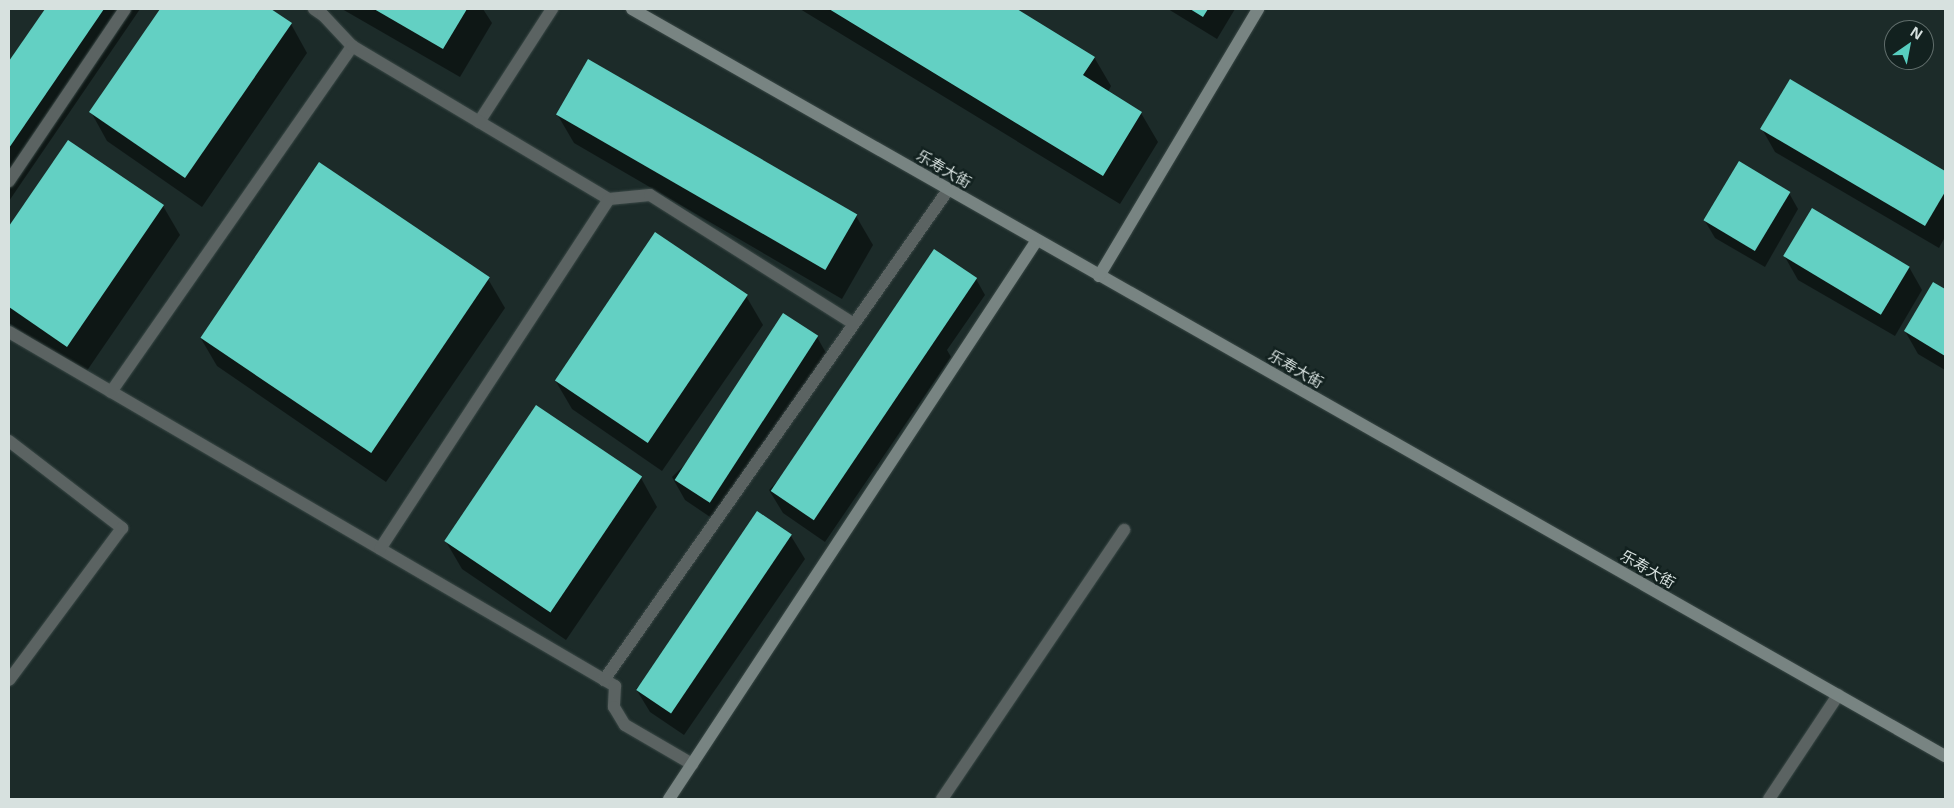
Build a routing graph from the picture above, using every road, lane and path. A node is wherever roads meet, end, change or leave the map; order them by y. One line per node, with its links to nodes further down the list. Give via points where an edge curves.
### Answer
1 (125, 9): 8 (street)
2 (314, 9): 6 (street, via 323,14)
3 (552, 9): 7 (street)
4 (632, 9): 9 (main road, 乐寿大街)
5 (1258, 9): 12 (main road)
6 (352, 46): 7 (street); 15 (street)
7 (479, 122): 10 (street)
8 (9, 181)
9 (948, 190): 11 (main road, 乐寿大街); 13 (street)
10 (609, 199): 13 (street, via 650,195); 18 (street)
11 (1037, 240): 12 (main road, 乐寿大街); 23 (main road)
12 (1099, 276): 21 (main road, 乐寿大街)
13 (854, 324): 20 (street)
14 (9, 332): 15 (street)
15 (111, 392): 18 (street)
16 (9, 441): 19 (street, via 122,528)
17 (1124, 530): 25 (street)
18 (380, 549): 20 (street)
19 (9, 680)
20 (604, 680): 23 (street, via 615,686 614,707 625,725)
21 (1838, 695): 22 (main road, 乐寿大街); 26 (street)
22 (1945, 756)
23 (692, 764): 24 (main road)
24 (669, 799)
25 (942, 799)
26 (1769, 799)

